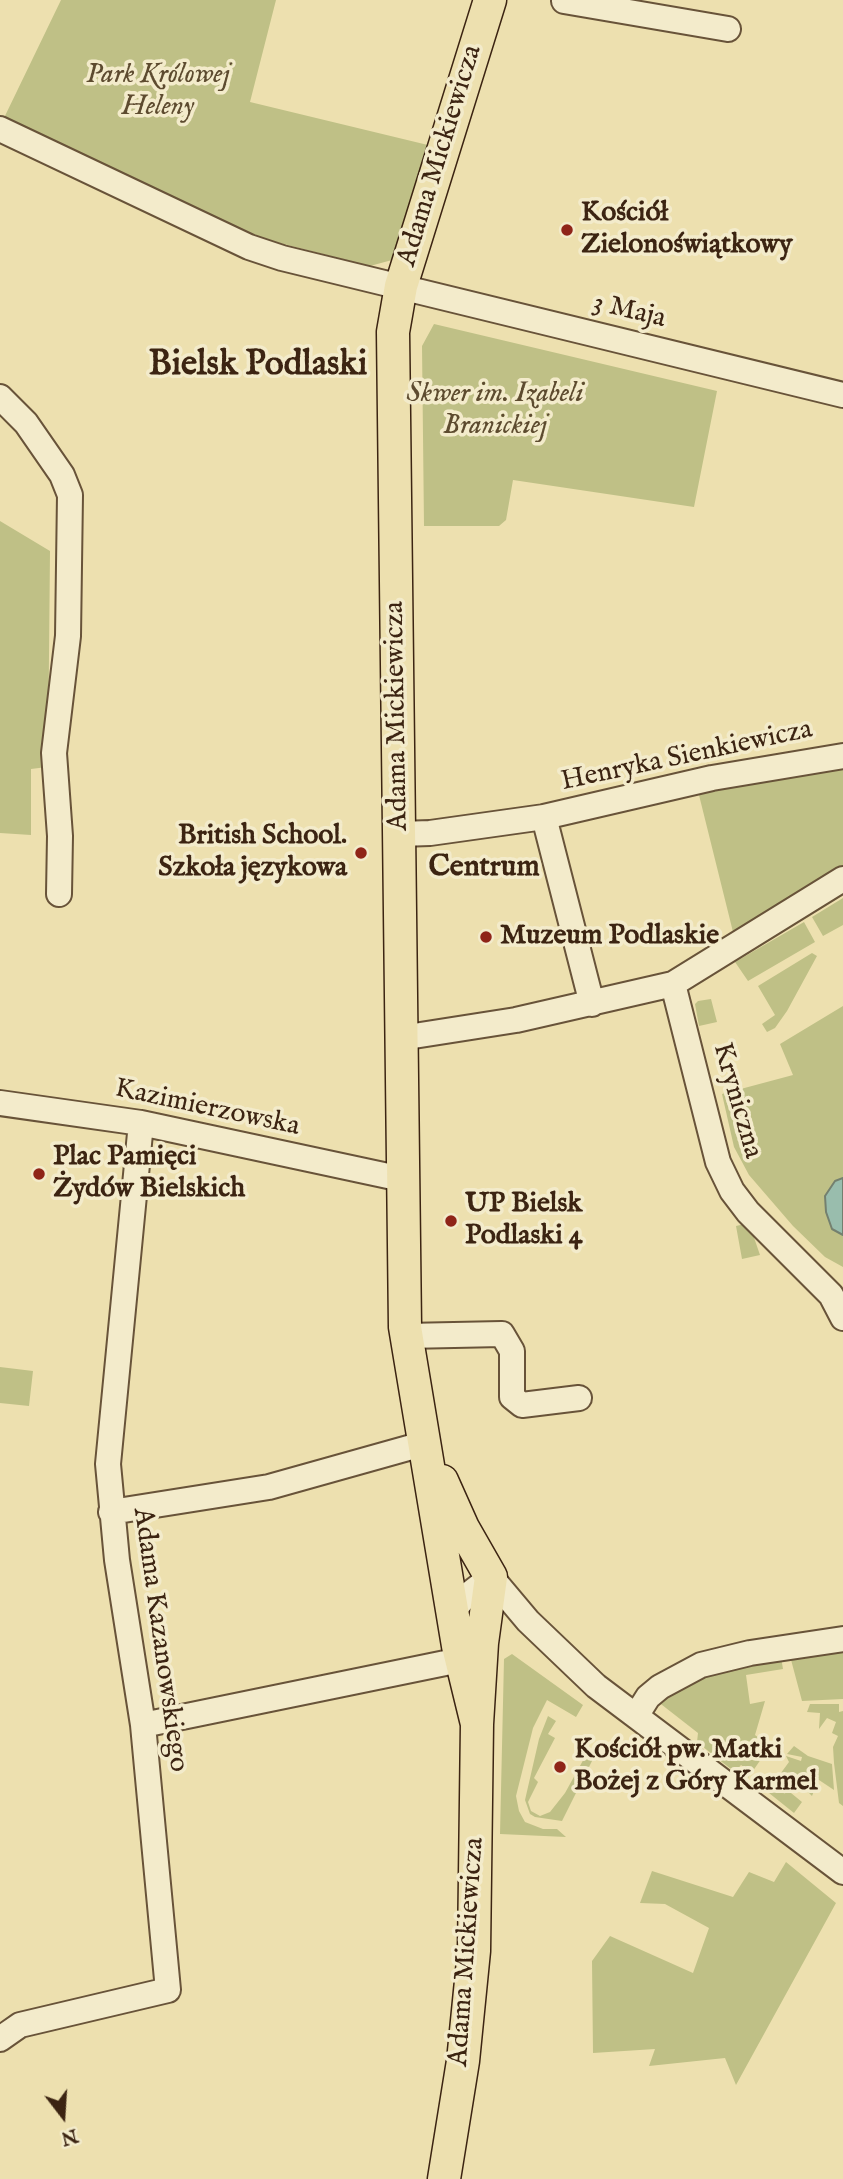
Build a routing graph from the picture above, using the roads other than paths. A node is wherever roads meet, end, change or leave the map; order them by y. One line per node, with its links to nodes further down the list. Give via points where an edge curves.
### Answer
1 (490, 0): 5 (main road, Adama Mickiewicza)
2 (564, 1): 3 (street)
3 (728, 29)
4 (0, 129): 5 (street, 3 Maja, via 249,247)
5 (401, 286): 6 (street, 3 Maja); 10 (main road, Adama Mickiewicza, via 393,332)
6 (843, 395)
7 (0, 397): 12 (street, via 26,423 62,475 70,495 68,636 54,753)
8 (843, 756): 9 (street, Henryka Sienkiewicza, via 712,778)
9 (544, 817): 10 (street, Henryka Sienkiewicza); 14 (street)
10 (400, 834): 15 (main road, Adama Mickiewicza)
11 (843, 879): 13 (street)
12 (60, 894)
13 (673, 984): 14 (street); 19 (street, Kryniczna, via 718,1162 732,1191 831,1295)
14 (592, 1004): 15 (street)
15 (401, 1038): 18 (main road, Adama Mickiewicza)
16 (0, 1103): 17 (street, Kazimierzowska)
17 (141, 1123): 18 (street, Kazimierzowska); 23 (street, Adama Kazanowskiego, via 111,1410)
18 (402, 1179): 20 (main road, Adama Mickiewicza)
19 (843, 1318)
20 (406, 1336): 21 (street, via 502,1334 512,1350 512,1397 523,1405); 22 (main road, Adama Mickiewicza)
21 (579, 1398)
22 (426, 1443): 23 (street, via 270,1487); 24 (main road, Adama Mickiewicza, via 463,1528); 25 (main road, Adama Mickiewicza)
23 (111, 1511): 32 (street, Adama Kazanowskiego)
24 (491, 1577): 25 (street); 26 (street); 27 (main road, Adama Mickiewicza)
25 (452, 1612): 29 (main road, Adama Mickiewicza)
26 (528, 1621): 27 (street, via 507,1620); 30 (street, via 596,1686)
27 (484, 1632): 31 (main road, Adama Mickiewicza)
28 (843, 1639): 30 (street, via 701,1665 654,1692)
29 (460, 1660): 31 (main road, Adama Mickiewicza); 32 (street)
30 (636, 1716): 33 (street)
31 (477, 1724): 35 (main road, Adama Mickiewicza, via 474,1951 463,2062)
32 (143, 1725): 34 (street, Adama Kazanowskiego, via 168,1990 20,2025)
33 (843, 1872)
34 (0, 2039)
35 (444, 2179)

